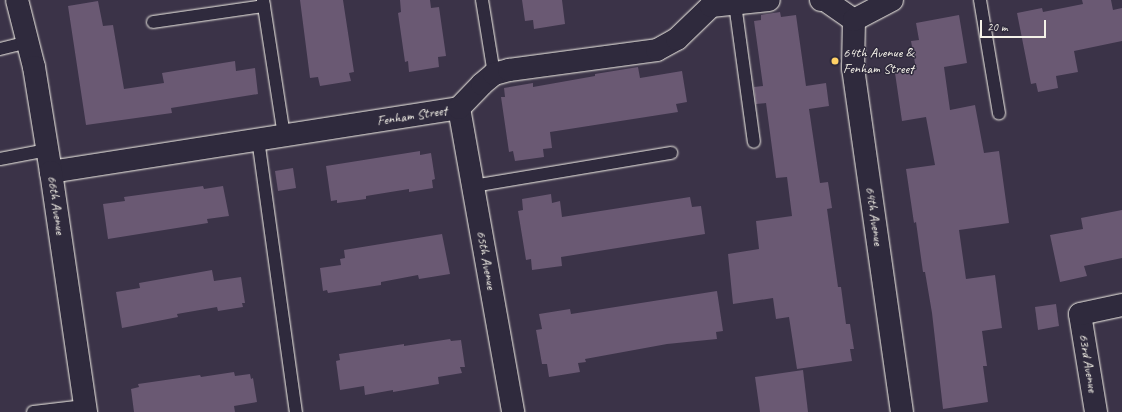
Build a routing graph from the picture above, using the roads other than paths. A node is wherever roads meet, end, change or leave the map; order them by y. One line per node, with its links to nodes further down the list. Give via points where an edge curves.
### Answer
1 (17, 0): 12 (street, 66th Avenue)
2 (482, 0): 14 (lane)
3 (769, 0): 8 (street, Fenham Street)
4 (821, 0): 10 (street, via 825,0)
5 (892, 0): 10 (street)
6 (980, 0): 16 (lane)
7 (264, 3): 11 (lane); 17 (lane)
8 (735, 4): 9 (street, Fenham Street); 19 (lane)
9 (702, 7): 14 (street, Fenham Street, via 678,39 657,50)
10 (854, 20): 30 (street, 64th Avenue, via 854,68)
11 (154, 22)
12 (28, 42): 13 (lane); 20 (street, 66th Avenue)
13 (0, 49)
14 (494, 74): 15 (street, Fenham Street)
15 (459, 108): 17 (street, Fenham Street); 24 (street, 65th Avenue)
16 (999, 113)
17 (284, 135): 18 (street, Fenham Street)
18 (258, 139): 23 (street, Fenham Street); 28 (lane)
19 (754, 142)
20 (47, 150): 22 (lane); 23 (street, 66th Avenue)
21 (671, 153): 24 (lane)
22 (0, 160)
23 (51, 172): 26 (street, 66th Avenue)
24 (473, 186): 29 (street, 65th Avenue)
25 (1122, 305): 31 (street, 63rd Avenue, via 1080,314)
26 (86, 409): 27 (lane)
27 (33, 412)
28 (296, 412)
29 (513, 412)
30 (902, 412)
31 (1096, 412)

